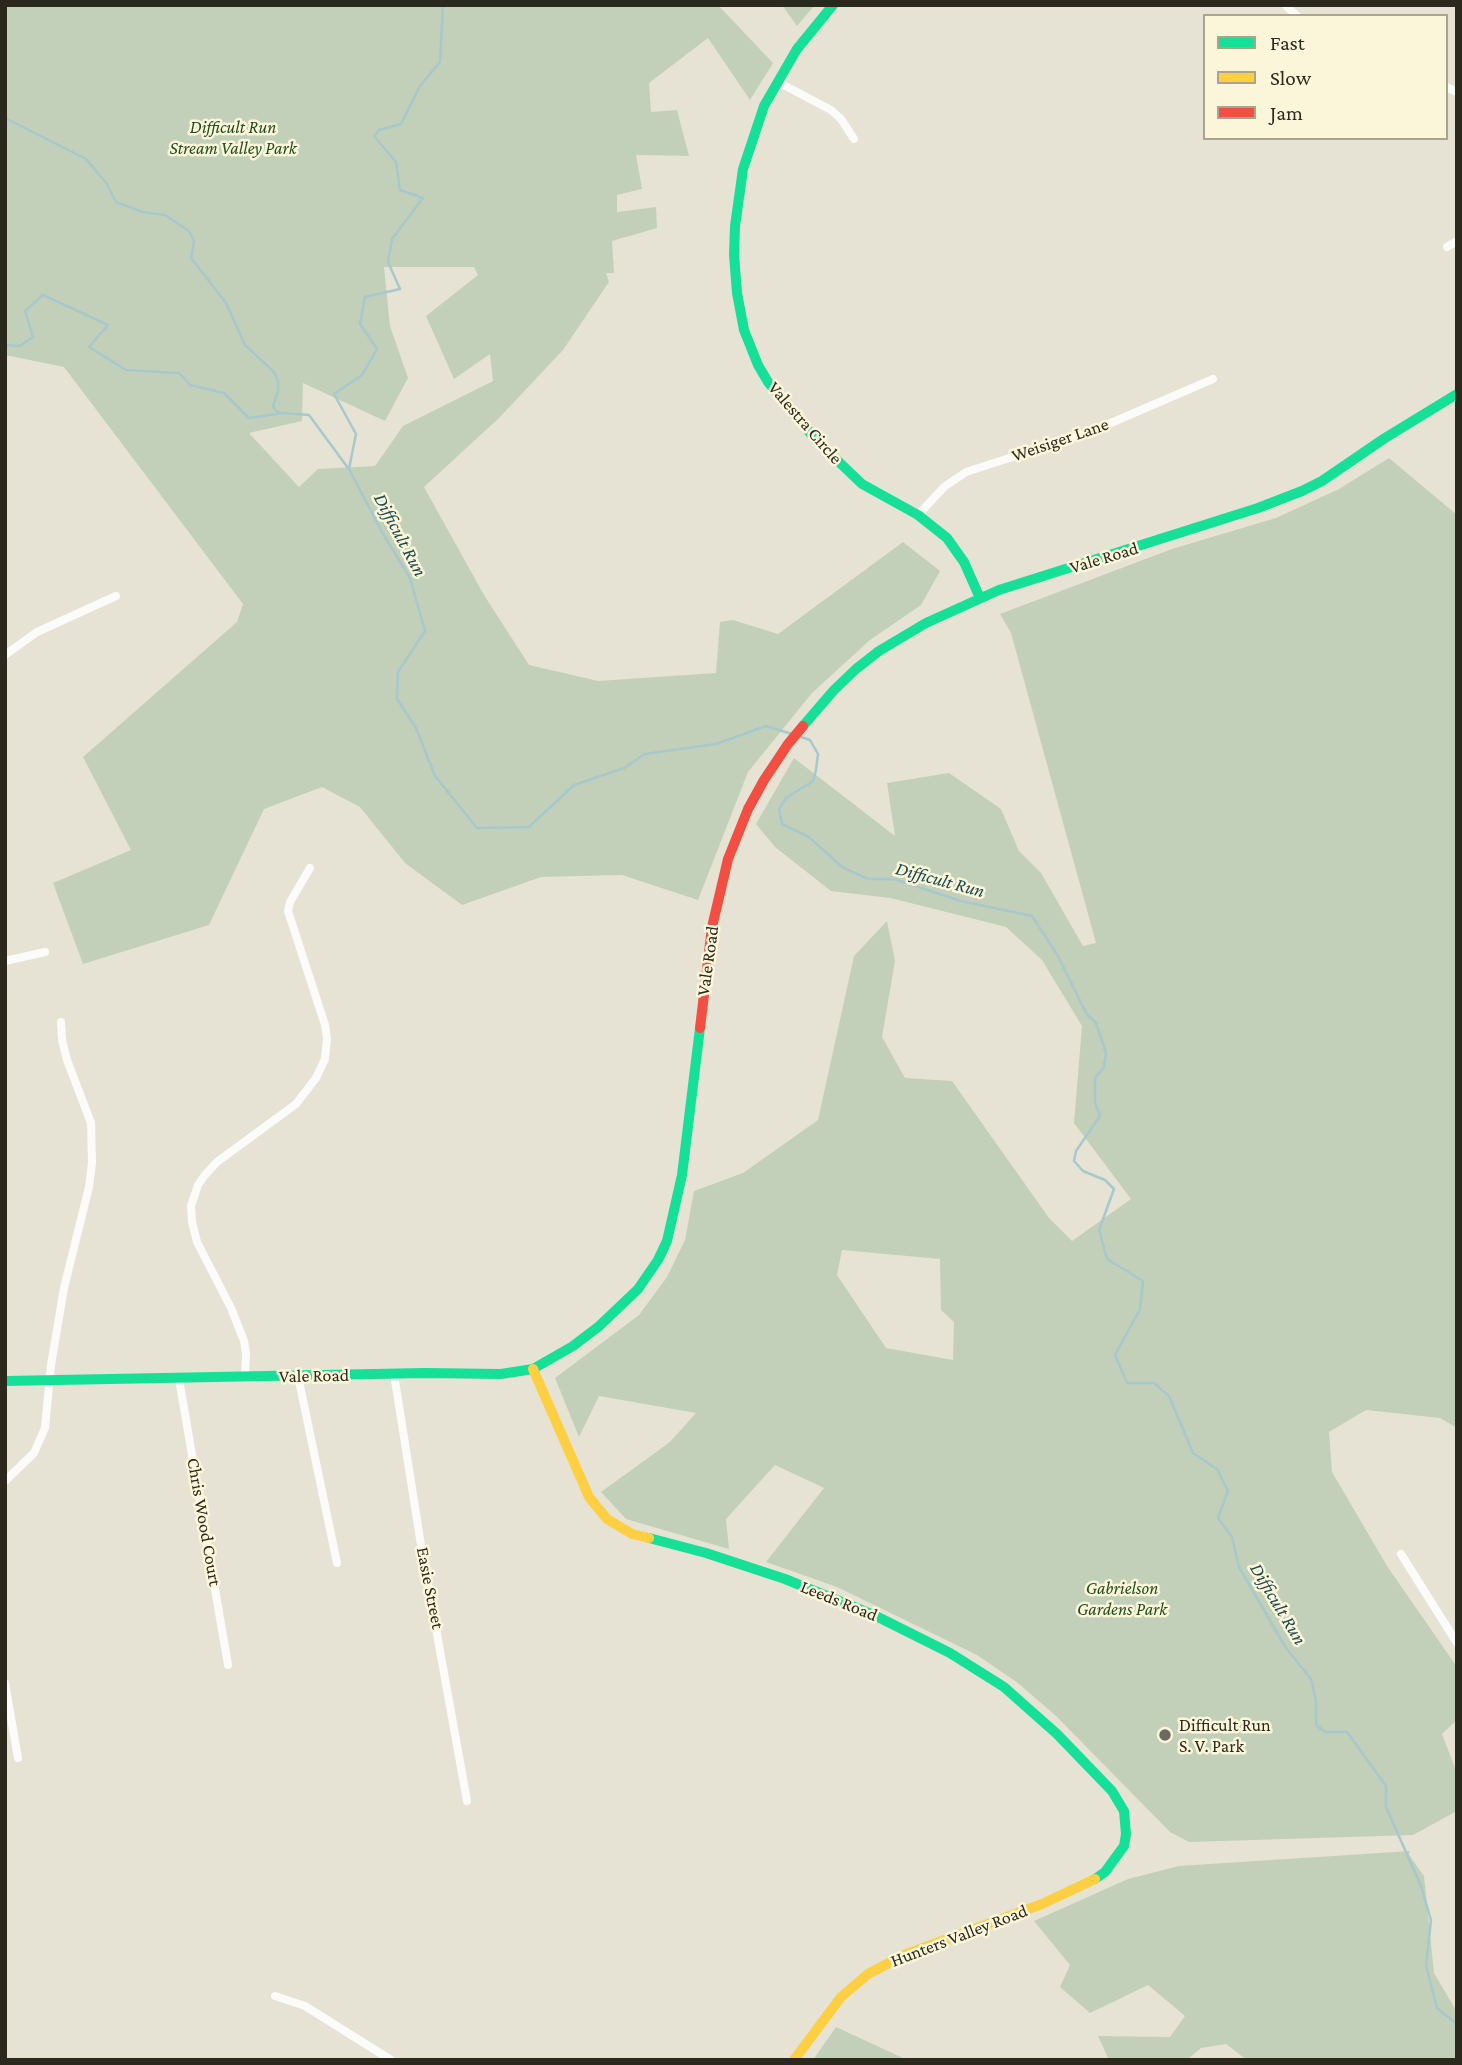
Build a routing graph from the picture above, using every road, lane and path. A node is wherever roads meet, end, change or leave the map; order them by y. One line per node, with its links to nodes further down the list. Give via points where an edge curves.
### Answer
1 (832, 5): 2 (main road, Valestra Circle)
2 (778, 82): 3 (street, via 831,110); 8 (main road, Valestra Circle, via 751,141 737,197 734,255 744,330 768,382 816,440 862,484)
3 (855, 139)
4 (1457, 241): 5 (street)
5 (1447, 247)
6 (1213, 379): 8 (street, Weisiger Lane, via 1090,432 966,472 944,486)
7 (1457, 394): 10 (main road, Vale Road, via 1302,491)
8 (918, 516): 10 (main road, Valestra Circle, via 956,548)
9 (116, 596): 11 (street, via 37,632)
10 (980, 598): 16 (main road, Vale Road, via 926,623 856,669 803,724 764,780 737,835 719,896 682,1175 667,1241 649,1276 620,1308 573,1346)
11 (5, 655)
12 (310, 868): 19 (street, via 288,911 325,1025 324,1059 296,1104 205,1175 191,1206 197,1242 244,1341)
13 (45, 952): 14 (street)
14 (5, 961)
15 (61, 1022): 22 (street, via 67,1060 91,1123 93,1152 64,1288)
16 (533, 1369): 17 (main road, Vale Road, via 501,1374); 31 (main road, Leeds Road, via 589,1497 607,1519 632,1534 733,1562 846,1603 923,1638 988,1675 1057,1734 1119,1801 1126,1835)
17 (394, 1374): 18 (main road, Vale Road); 30 (street, Easie Street)
18 (298, 1376): 19 (main road, Vale Road); 25 (street)
19 (245, 1377): 20 (main road, Vale Road)
20 (180, 1379): 22 (main road, Vale Road); 27 (street, Chris Wood Court)
21 (5, 1381): 22 (main road, Vale Road)
22 (50, 1382): 23 (street, via 41,1441 26,1463)
23 (5, 1480)
24 (1401, 1554): 26 (street)
25 (337, 1563)
26 (1457, 1643)
27 (228, 1665)
28 (5, 1683): 29 (street)
29 (18, 1758)
30 (467, 1801)
31 (1113, 1864): 34 (main road, Hunters Valley Road, via 1091,1882 1051,1900 904,1955 868,1974 841,1997)
32 (275, 1996): 33 (street, via 305,2006)
33 (391, 2060)
34 (794, 2060)

